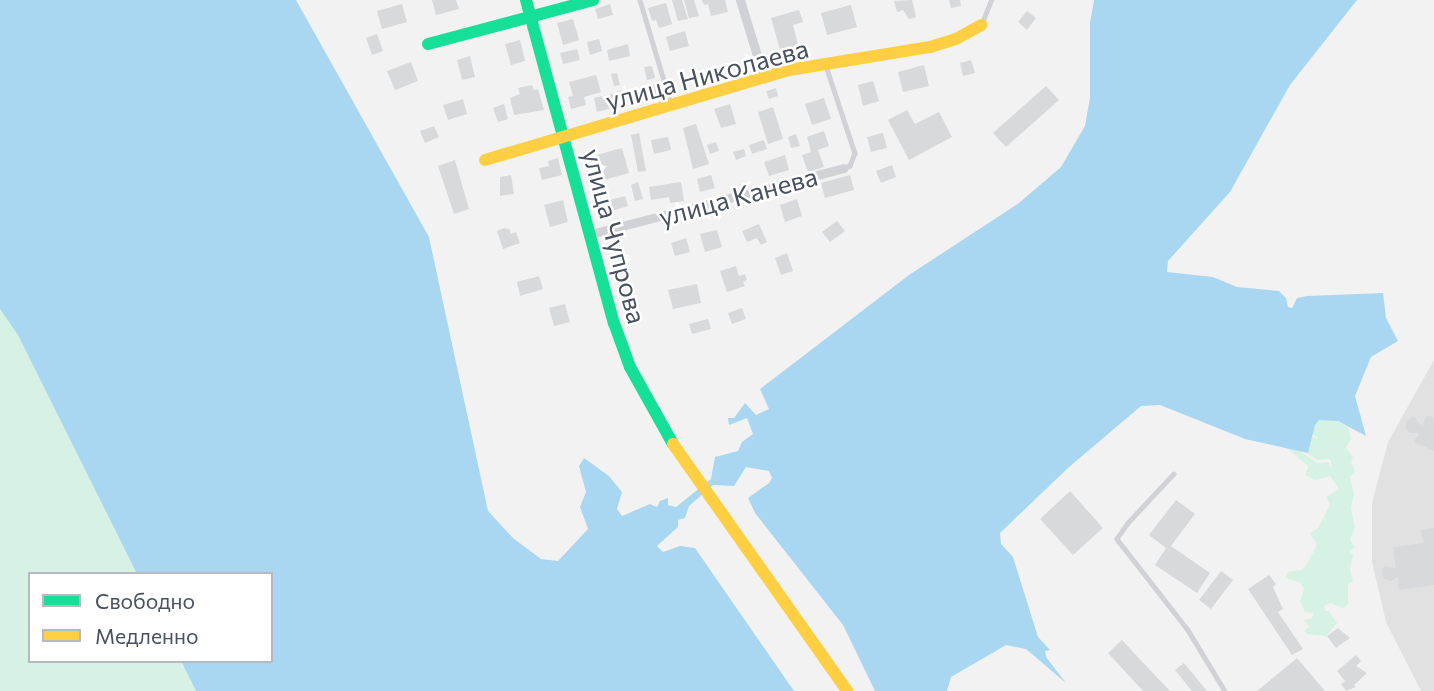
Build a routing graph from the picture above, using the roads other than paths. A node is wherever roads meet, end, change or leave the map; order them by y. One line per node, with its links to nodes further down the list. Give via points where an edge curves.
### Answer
1 (526, 0): 6 (street, улица Чупрова)
2 (593, 0): 6 (street)
3 (640, 0): 11 (lane)
4 (740, 0): 10 (street)
5 (990, 0): 7 (lane)
6 (531, 18): 8 (street); 12 (street, улица Чупрова)
7 (981, 25): 9 (street, улица Николаева, via 930,47)
8 (428, 44)
9 (826, 65): 10 (street, улица Николаева); 14 (lane, via 855,153 850,166)
10 (764, 78): 11 (street, улица Николаева)
11 (672, 105): 12 (street, улица Николаева)
12 (565, 138): 13 (street, улица Николаева); 15 (street, улица Чупрова)
13 (485, 160)
14 (844, 168): 15 (street, улица Канева)
15 (591, 234): 17 (street, улица Чупрова, via 614,323 653,412)
16 (1174, 474): 18 (lane, via 1117,539 1188,631)
17 (847, 691)
18 (1225, 691)

